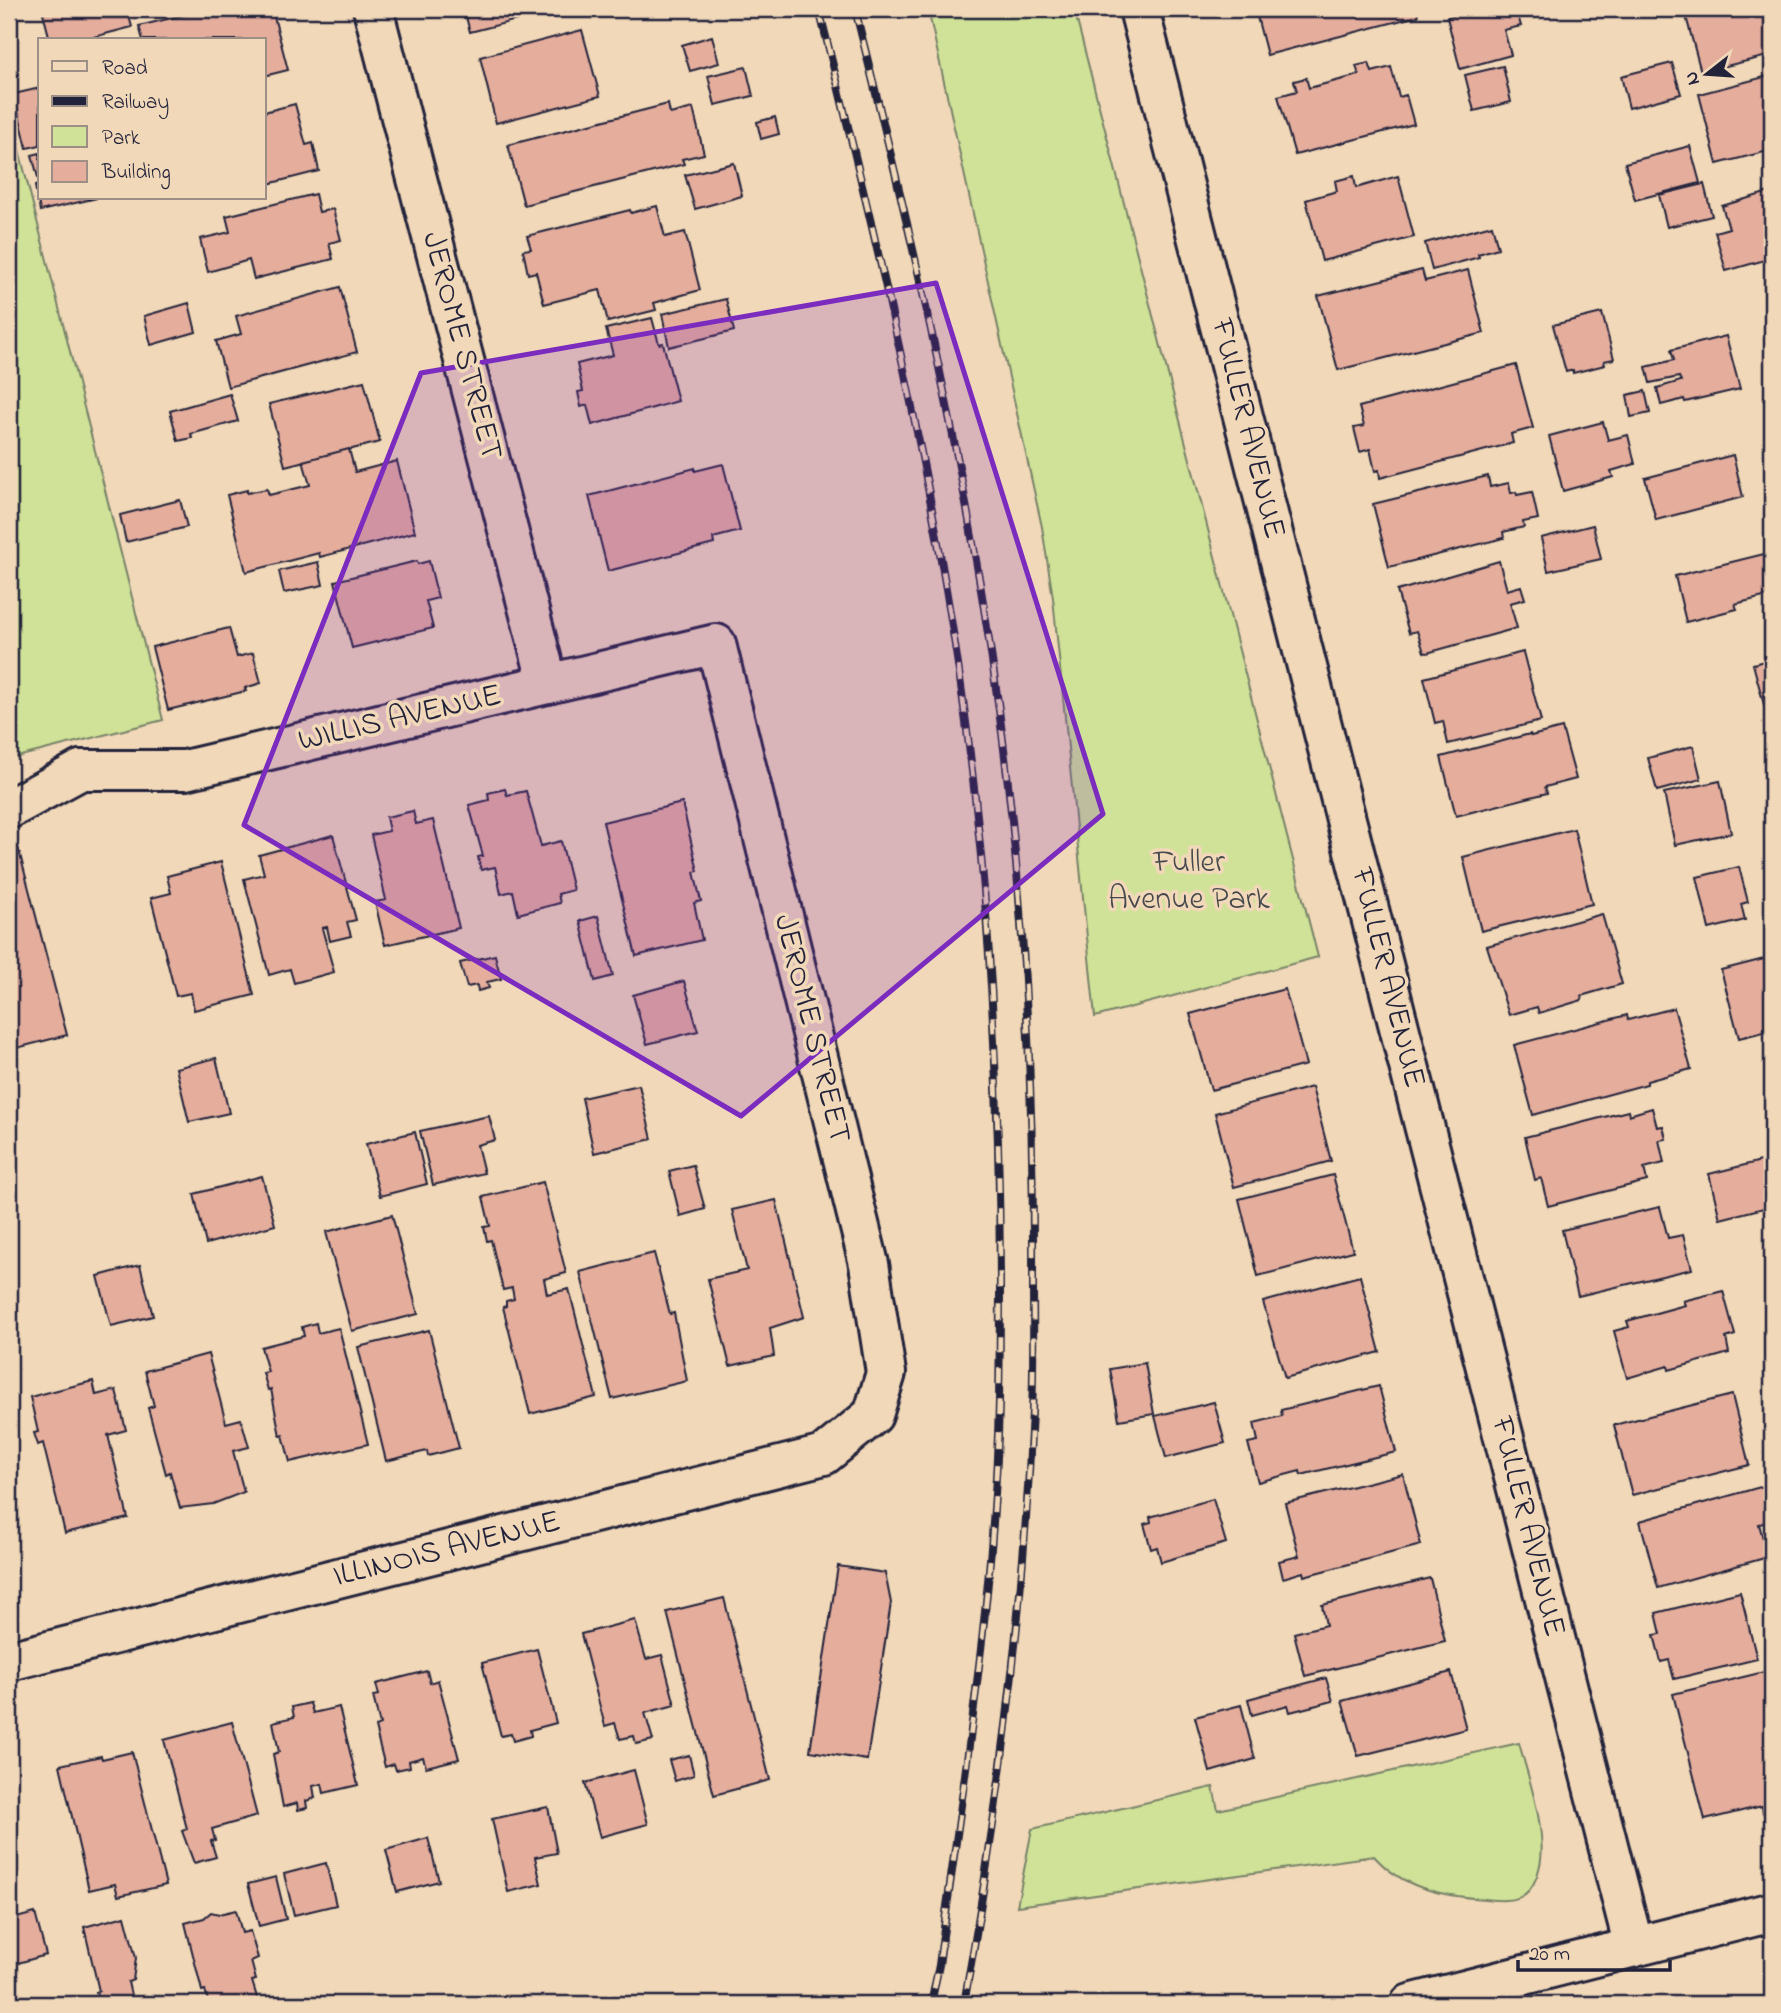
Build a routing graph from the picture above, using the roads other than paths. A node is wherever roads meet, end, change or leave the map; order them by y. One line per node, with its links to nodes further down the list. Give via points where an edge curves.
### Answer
1 (373, 9): 4 (street, JEROME STREET)
2 (1139, 9): 9 (street, FULLER AVENUE)
3 (716, 644): 4 (street, WILLIS AVENUE); 6 (street, JEROME STREET, via 869,1264 886,1373)
4 (548, 684): 5 (street, WILLIS AVENUE, via 185,770 81,770)
5 (9, 809)
6 (873, 1415): 7 (street, ILLINOIS AVENUE, via 824,1455)
7 (9, 1661)
8 (1772, 1912): 9 (street)
9 (1634, 1947): 10 (street)
10 (1410, 2004)

